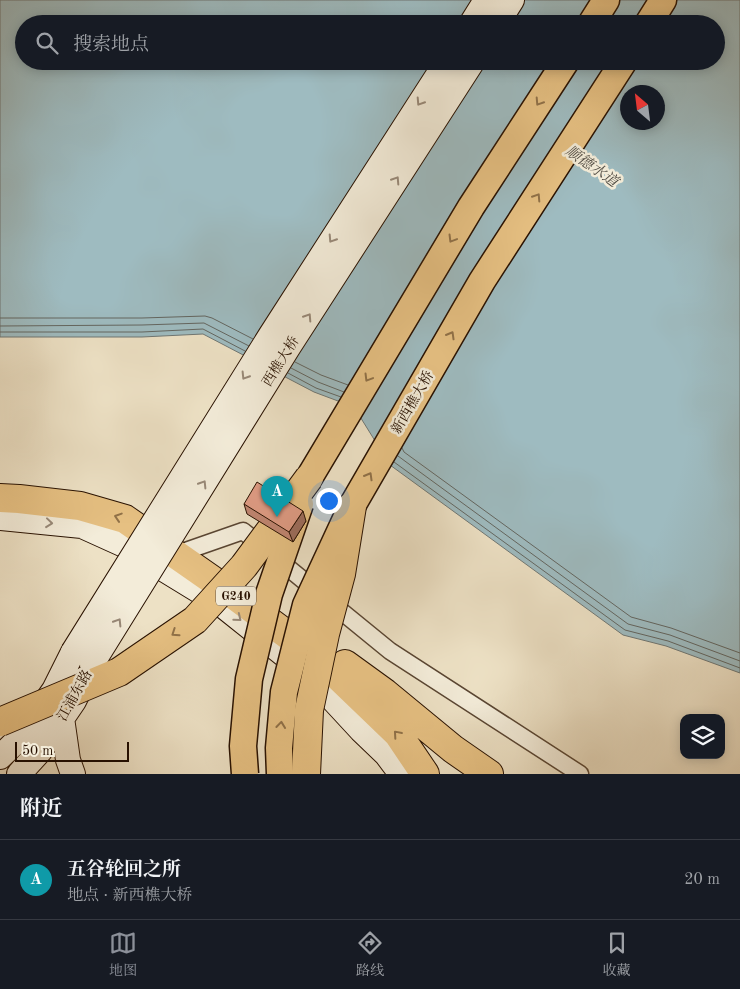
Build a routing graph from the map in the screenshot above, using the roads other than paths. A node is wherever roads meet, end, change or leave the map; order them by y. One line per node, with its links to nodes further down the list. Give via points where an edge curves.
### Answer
1 (486, 0): 5 (main road)
2 (512, 0): 6 (main road)
3 (606, 0): 7 (main road)
4 (664, 0): 8 (main road)
5 (477, 15)
6 (503, 15)
7 (597, 15)
8 (654, 15)
9 (441, 70): 19 (main road, 西樵大桥, one-way to 19, bridge, via 270,336)
10 (467, 70): 19 (main road, 西樵大桥, one-way to 10, bridge)
11 (560, 70): 13 (main road, one-way to 13, via 471,207)
12 (618, 70): 15 (main road, 新西樵大桥, one-way to 12, bridge, via 482,281)
13 (309, 478): 21 (highway, one-way to 21, bridge, via 244,566 195,620 118,672); 27 (main road, bridge, via 269,594 249,678 243,746)
14 (0, 498): 17 (highway, G240, one-way to 14, via 124,519 80,506)
15 (352, 506): 28 (main road, 新西樵大桥, one-way to 15, bridge, via 284,692 306,605); 29 (highway, bridge, via 341,574 309,710)
16 (0, 518): 30 (main road, one-way to 30, via 82,526 124,545 222,605 312,677)
17 (177, 554): 18 (highway, G240); 33 (street, via 243,531 390,651)
18 (232, 592): 31 (highway, G240, one-way to 18, via 398,734 320,659); 32 (highway, via 345,664)
19 (83, 658): 20 (main road, 江浦东路, via 74,701); 22 (main road, 江浦东路, via 54,690)
20 (62, 718): 25 (main road, 江浦东路, via 40,751); 26 (main road)
21 (0, 722)
22 (22, 736): 23 (main road); 24 (main road, 江浦东路)
23 (0, 744)
24 (0, 757)
25 (19, 774)
26 (73, 774)
27 (246, 774)
28 (280, 774)
29 (306, 774)
30 (401, 774)
31 (424, 774)
32 (489, 774)
33 (580, 774)

